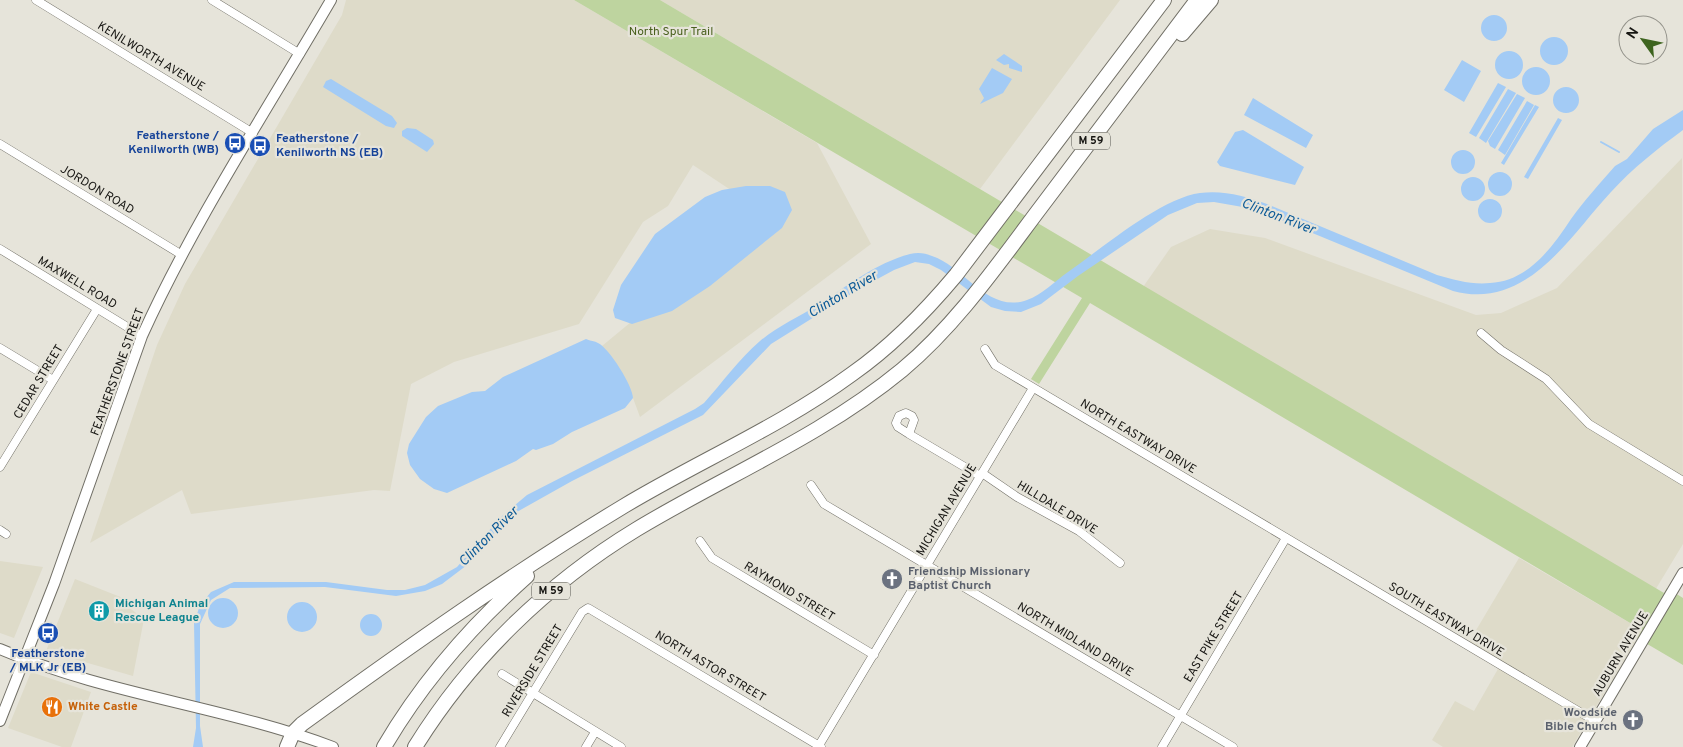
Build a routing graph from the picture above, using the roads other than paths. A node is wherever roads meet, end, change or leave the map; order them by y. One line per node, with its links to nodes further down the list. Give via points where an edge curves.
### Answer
1 (36, 0): 9 (street, KENILWORTH AVENUE)
2 (212, 0): 7 (street)
3 (331, 0): 7 (street, FEATHERSTONE STREET)
4 (1163, 0): 27 (highway, M 59, via 967,261 944,290 894,341 836,386 624,506)
5 (1197, 0): 8 (highway, M 59)
6 (1211, 0): 8 (highway, via 1166,53)
7 (300, 54): 9 (street, FEATHERSTONE STREET)
8 (1154, 58): 45 (highway, M 59, via 966,306 904,368 852,408 640,528 560,583 476,664)
9 (253, 133): 12 (street, FEATHERSTONE STREET)
10 (0, 144): 12 (street, JORDON ROAD)
11 (0, 249): 13 (street, MAXWELL ROAD)
12 (182, 256): 15 (street, FEATHERSTONE STREET)
13 (97, 309): 15 (street, MAXWELL ROAD); 18 (street, CEDAR STREET)
14 (1481, 333): 23 (street, via 1546,379 1589,424)
15 (142, 336): 34 (street, FEATHERSTONE STREET)
16 (0, 348): 18 (street)
17 (985, 349): 19 (street, NORTH EASTWAY DRIVE, via 995,365)
18 (53, 380): 21 (street, CEDAR STREET)
19 (1033, 388): 22 (street, MICHIGAN AVENUE); 25 (street, NORTH EASTWAY DRIVE)
20 (909, 434): 22 (street, HILLDALE DRIVE)
21 (0, 467)
22 (981, 475): 28 (street, HILLDALE DRIVE, via 1078,531); 29 (street, MICHIGAN AVENUE)
23 (1683, 481)
24 (811, 485): 29 (street, NORTH MIDLAND DRIVE, via 824,504)
25 (1286, 538): 37 (street, EAST PIKE STREET); 39 (street, SOUTH EASTWAY DRIVE)
26 (700, 541): 33 (street, RAYMOND STREET, via 712,558)
27 (566, 544): 41 (highway, via 492,590); 42 (highway, M 59, via 513,588 465,636 419,693)
28 (1120, 563)
29 (927, 566): 33 (street, MICHIGAN AVENUE); 37 (street, NORTH MIDLAND DRIVE)
30 (1683, 573): 39 (street, AUBURN AVENUE)
31 (587, 608): 36 (street, RIVERSIDE STREET); 49 (street, NORTH ASTOR STREET)
32 (0, 649): 34 (street)
33 (874, 655): 49 (street, MICHIGAN AVENUE)
34 (25, 659): 38 (street, FEATHERSTONE STREET); 41 (street, via 87,680)
35 (502, 674): 36 (street)
36 (532, 694): 40 (street); 46 (street, RIVERSIDE STREET)
37 (1180, 716): 50 (street, EAST PIKE STREET); 51 (street, NORTH MIDLAND DRIVE)
38 (0, 720)
39 (1595, 721): 52 (street, AUBURN AVENUE)
40 (595, 732): 47 (street); 48 (street)
41 (293, 733): 43 (highway); 44 (street)
42 (384, 746)
43 (288, 747)
44 (333, 747)
45 (415, 747)
46 (500, 747)
47 (586, 747)
48 (621, 747)
49 (820, 747)
50 (1162, 747)
51 (1233, 747)
52 (1580, 747)

